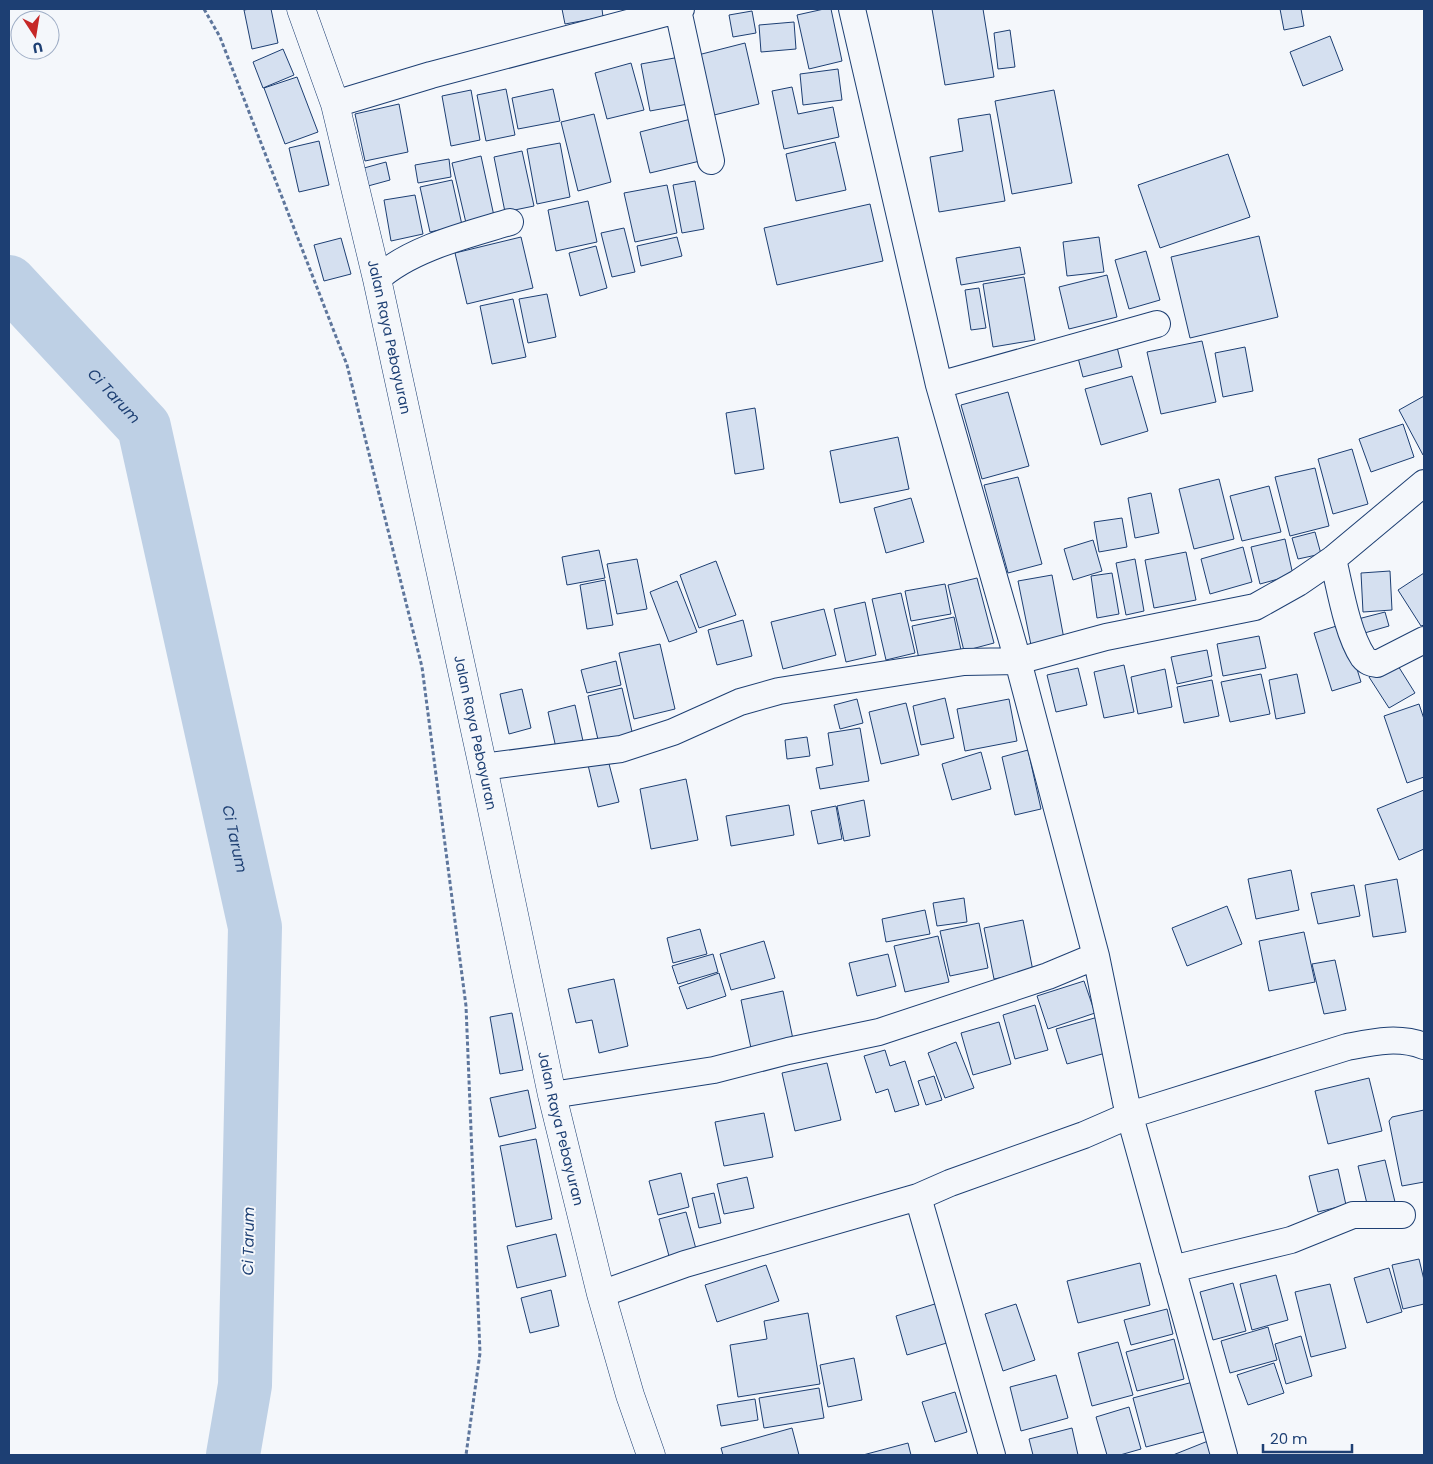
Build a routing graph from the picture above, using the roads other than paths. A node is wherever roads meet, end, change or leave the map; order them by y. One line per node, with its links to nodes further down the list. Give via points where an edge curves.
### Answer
1 (301, 9): 4 (main road, Jalan Raya Pebayuran)
2 (680, 9): 4 (street); 5 (street)
3 (852, 9): 9 (street)
4 (335, 104): 7 (main road, Jalan Raya Pebayuran)
5 (711, 160)
6 (510, 222): 7 (street, via 446,242 388,270)
7 (377, 280): 14 (main road, Jalan Raya Pebayuran)
8 (1157, 324): 9 (street)
9 (939, 386): 13 (street)
10 (1424, 483): 11 (street)
11 (1333, 560): 12 (street, via 1350,626 1364,658 1377,664); 13 (street, via 1255,607 1106,637)
12 (1424, 640)
13 (1018, 661): 14 (street, via 964,662 779,691 740,702 673,732 621,749); 15 (street)
14 (483, 767): 17 (main road, Jalan Raya Pebayuran)
15 (1096, 956): 17 (street, via 1048,976 879,1032 714,1070); 18 (street)
16 (1424, 1046): 18 (street, via 1396,1040 1347,1047)
17 (552, 1095): 22 (main road, Jalan Raya Pebayuran)
18 (1130, 1115): 19 (street); 21 (street)
19 (918, 1198): 22 (street, via 694,1261); 24 (street)
20 (1402, 1215): 21 (street, via 1353,1214 1291,1240)
21 (1172, 1269): 25 (street)
22 (601, 1294): 23 (main road, Jalan Raya Pebayuran)
23 (651, 1455)
24 (992, 1455)
25 (1224, 1455)

